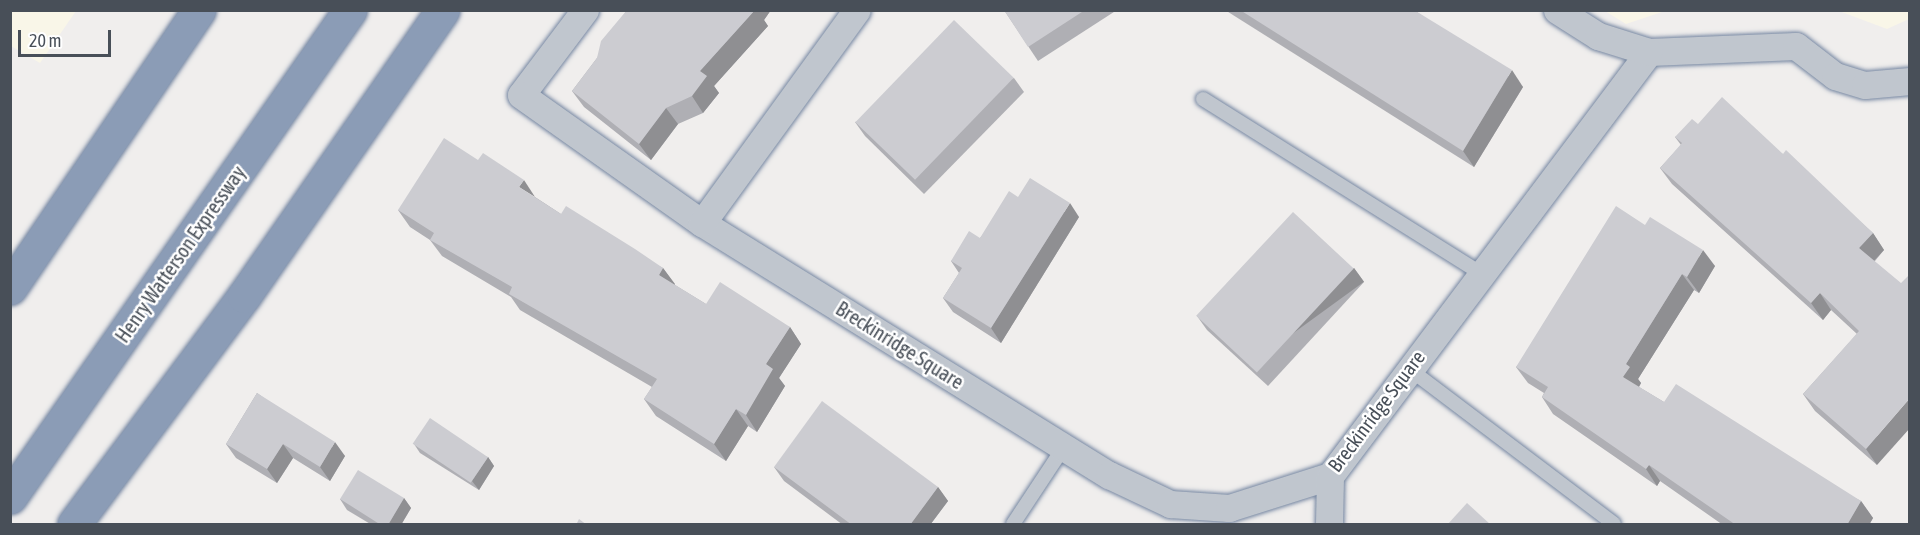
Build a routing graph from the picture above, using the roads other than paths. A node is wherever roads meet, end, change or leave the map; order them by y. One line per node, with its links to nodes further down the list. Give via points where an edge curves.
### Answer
1 (199, 10): 12 (highway)
2 (350, 10): 16 (highway, Henry Watterson Expressway)
3 (443, 10): 17 (highway, via 244,296)
4 (585, 10): 10 (street, Breckinridge Square, via 521,95)
5 (857, 10): 10 (street)
6 (1557, 10): 7 (street, via 1598,36)
7 (1649, 52): 8 (street, via 1796,46 1835,76 1866,85); 11 (street, Breckinridge Square)
8 (1910, 81)
9 (1203, 99): 11 (lane)
10 (702, 223): 14 (street, Breckinridge Square)
11 (1480, 273): 13 (street, Breckinridge Square)
12 (10, 288)
13 (1408, 368): 15 (street, Breckinridge Square); 20 (lane)
14 (1064, 447): 15 (street, Breckinridge Square, via 1170,504 1229,508); 18 (lane)
15 (1330, 476): 19 (street)
16 (10, 497)
17 (74, 525)
18 (1013, 525)
19 (1329, 525)
20 (1614, 525)

